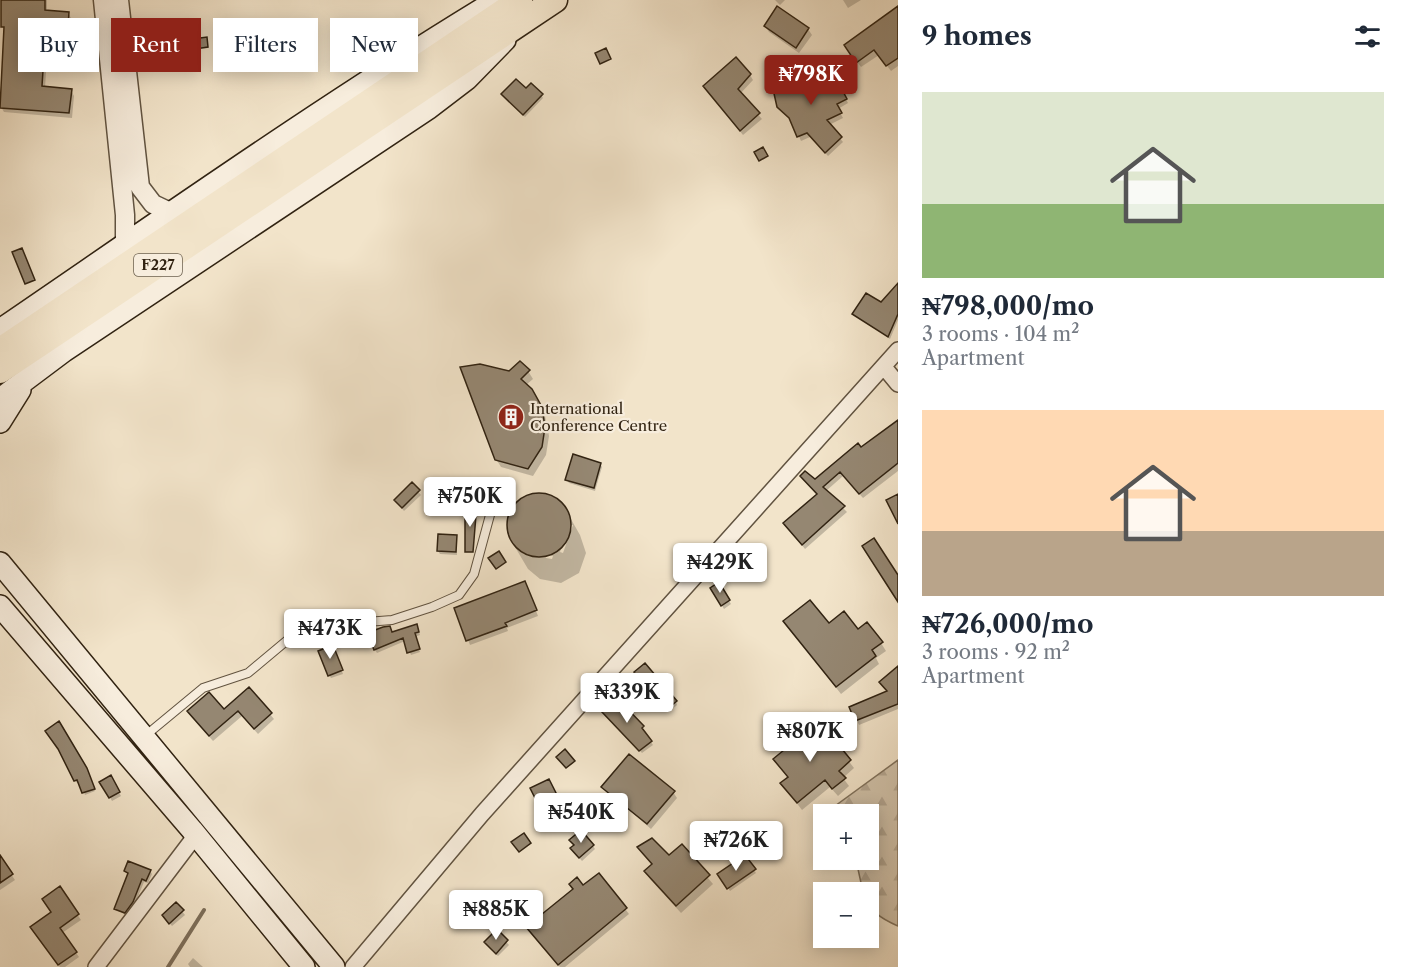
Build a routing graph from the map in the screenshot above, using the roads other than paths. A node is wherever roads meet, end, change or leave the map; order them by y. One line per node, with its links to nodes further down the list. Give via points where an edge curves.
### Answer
1 (103, 0): 7 (street)
2 (119, 0): 6 (street, via 140,187 153,204)
3 (497, 0): 6 (main road, via 414,50)
4 (555, 0): 5 (main road, F227)
5 (520, 12): 11 (main road, F227); 13 (main road, via 473,73 429,108)
6 (172, 213): 7 (main road)
7 (125, 243): 8 (main road)
8 (10, 320): 9 (main road)
9 (0, 330)
10 (898, 350): 12 (street)
11 (3, 362)
12 (884, 367): 14 (street); 25 (street, via 482,814)
13 (30, 376): 15 (main road); 16 (main road)
14 (898, 384)
15 (0, 399)
16 (0, 422)
17 (490, 515): 20 (lane, via 474,574 459,595 392,620 303,627 248,673 203,688)
18 (0, 563): 20 (main road)
19 (0, 606): 21 (main road)
20 (144, 737): 24 (main road)
21 (196, 835): 22 (street); 23 (main road)
22 (96, 967)
23 (304, 967)
24 (334, 967)
25 (353, 967)

